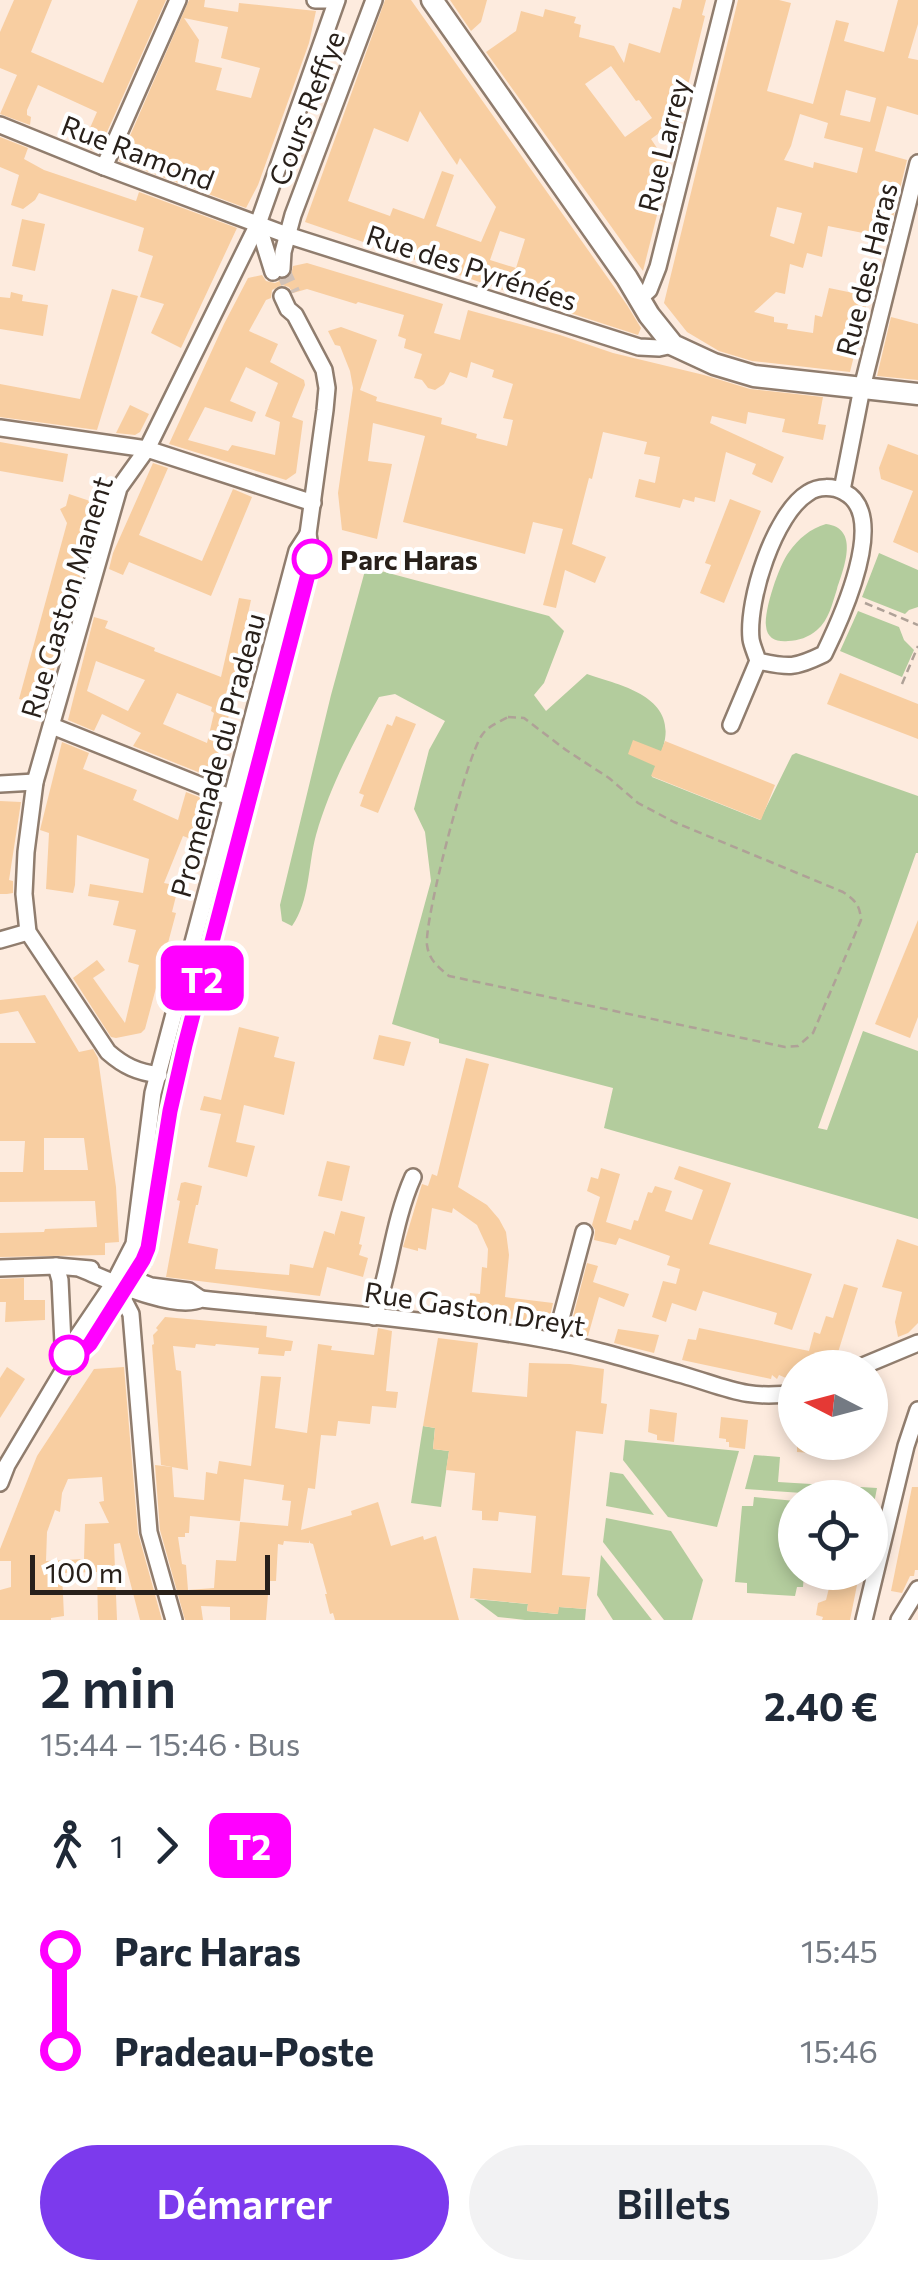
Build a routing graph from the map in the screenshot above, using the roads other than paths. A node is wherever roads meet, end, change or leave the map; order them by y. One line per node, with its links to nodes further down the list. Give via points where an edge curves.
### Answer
1 (178, 0): 9 (street)
2 (315, 0): 3 (street)
3 (334, 0): 10 (street, Cours Reffye)
4 (374, 0): 11 (street, Cours Reffye)
5 (432, 0): 13 (main road)
6 (726, 0): 13 (street, Rue Larrey, via 658,267)
7 (0, 125): 9 (street, Rue Ramond)
8 (918, 163): 15 (street, Rue des Haras)
9 (104, 168): 10 (street, Rue Ramond)
10 (258, 224): 11 (street, Rue des Pyrénées); 11 (street, via 277,270); 18 (street, Rue Gaston Manent)
11 (287, 234): 14 (street, Rue des Pyrénées, via 639,346)
12 (287, 294): 20 (street, Promenade du Pradeau, via 288,309 324,370)
13 (640, 298): 14 (main road)
14 (673, 345): 15 (main road, via 754,376)
15 (862, 388): 16 (main road); 19 (street, Rue des Haras)
16 (918, 394)
17 (0, 428): 18 (street)
18 (147, 449): 20 (street); 24 (street, Rue Gaston Manent, via 119,488)
19 (842, 490): 22 (street, via 807,494 778,525 758,580 751,641); 22 (street, via 856,499 864,540 850,596 824,654 800,665)
20 (313, 503): 21 (street, Promenade du Pradeau)
21 (308, 534): 27 (street, Promenade du Pradeau, via 297,551); 28 (street, Promenade du Pradeau, via 312,559)
22 (758, 660): 23 (street)
23 (731, 725)
24 (52, 726): 25 (street, Rue Gaston Manent); 27 (street)
25 (35, 782): 26 (street); 29 (street, Rue Gaston Manent, via 24,878)
26 (0, 784)
27 (232, 796): 28 (street); 31 (street, Promenade du Pradeau)
28 (244, 816): 36 (street, Promenade du Pradeau, via 181,1062 148,1248)
29 (28, 932): 30 (street); 31 (street, Rue Gaston Manent, via 108,1052 138,1072)
30 (0, 940)
31 (158, 1075): 36 (street, Promenade du Pradeau, via 134,1244)
32 (413, 1177): 37 (street)
33 (584, 1232): 38 (street)
34 (56, 1266): 35 (street, Rue Gaston Dreyt); 36 (street, Rue Gaston Dreyt); 40 (street, via 63,1344)
35 (0, 1268)
36 (122, 1283): 37 (street, Rue Gaston Dreyt, via 176,1302); 40 (street); 42 (street, via 90,1344); 48 (street, via 131,1314 149,1532)
37 (374, 1317): 38 (street, Rue Gaston Dreyt)
38 (555, 1341): 43 (street, Rue Gaston Dreyt, via 734,1392)
39 (918, 1343): 41 (street)
40 (71, 1350): 42 (street)
41 (888, 1356)
42 (66, 1366): 45 (street)
43 (778, 1395)
44 (918, 1410): 47 (street)
45 (0, 1483)
46 (918, 1589): 50 (street)
47 (866, 1612): 49 (street)
48 (174, 1620)
49 (878, 1620)
50 (898, 1620)

